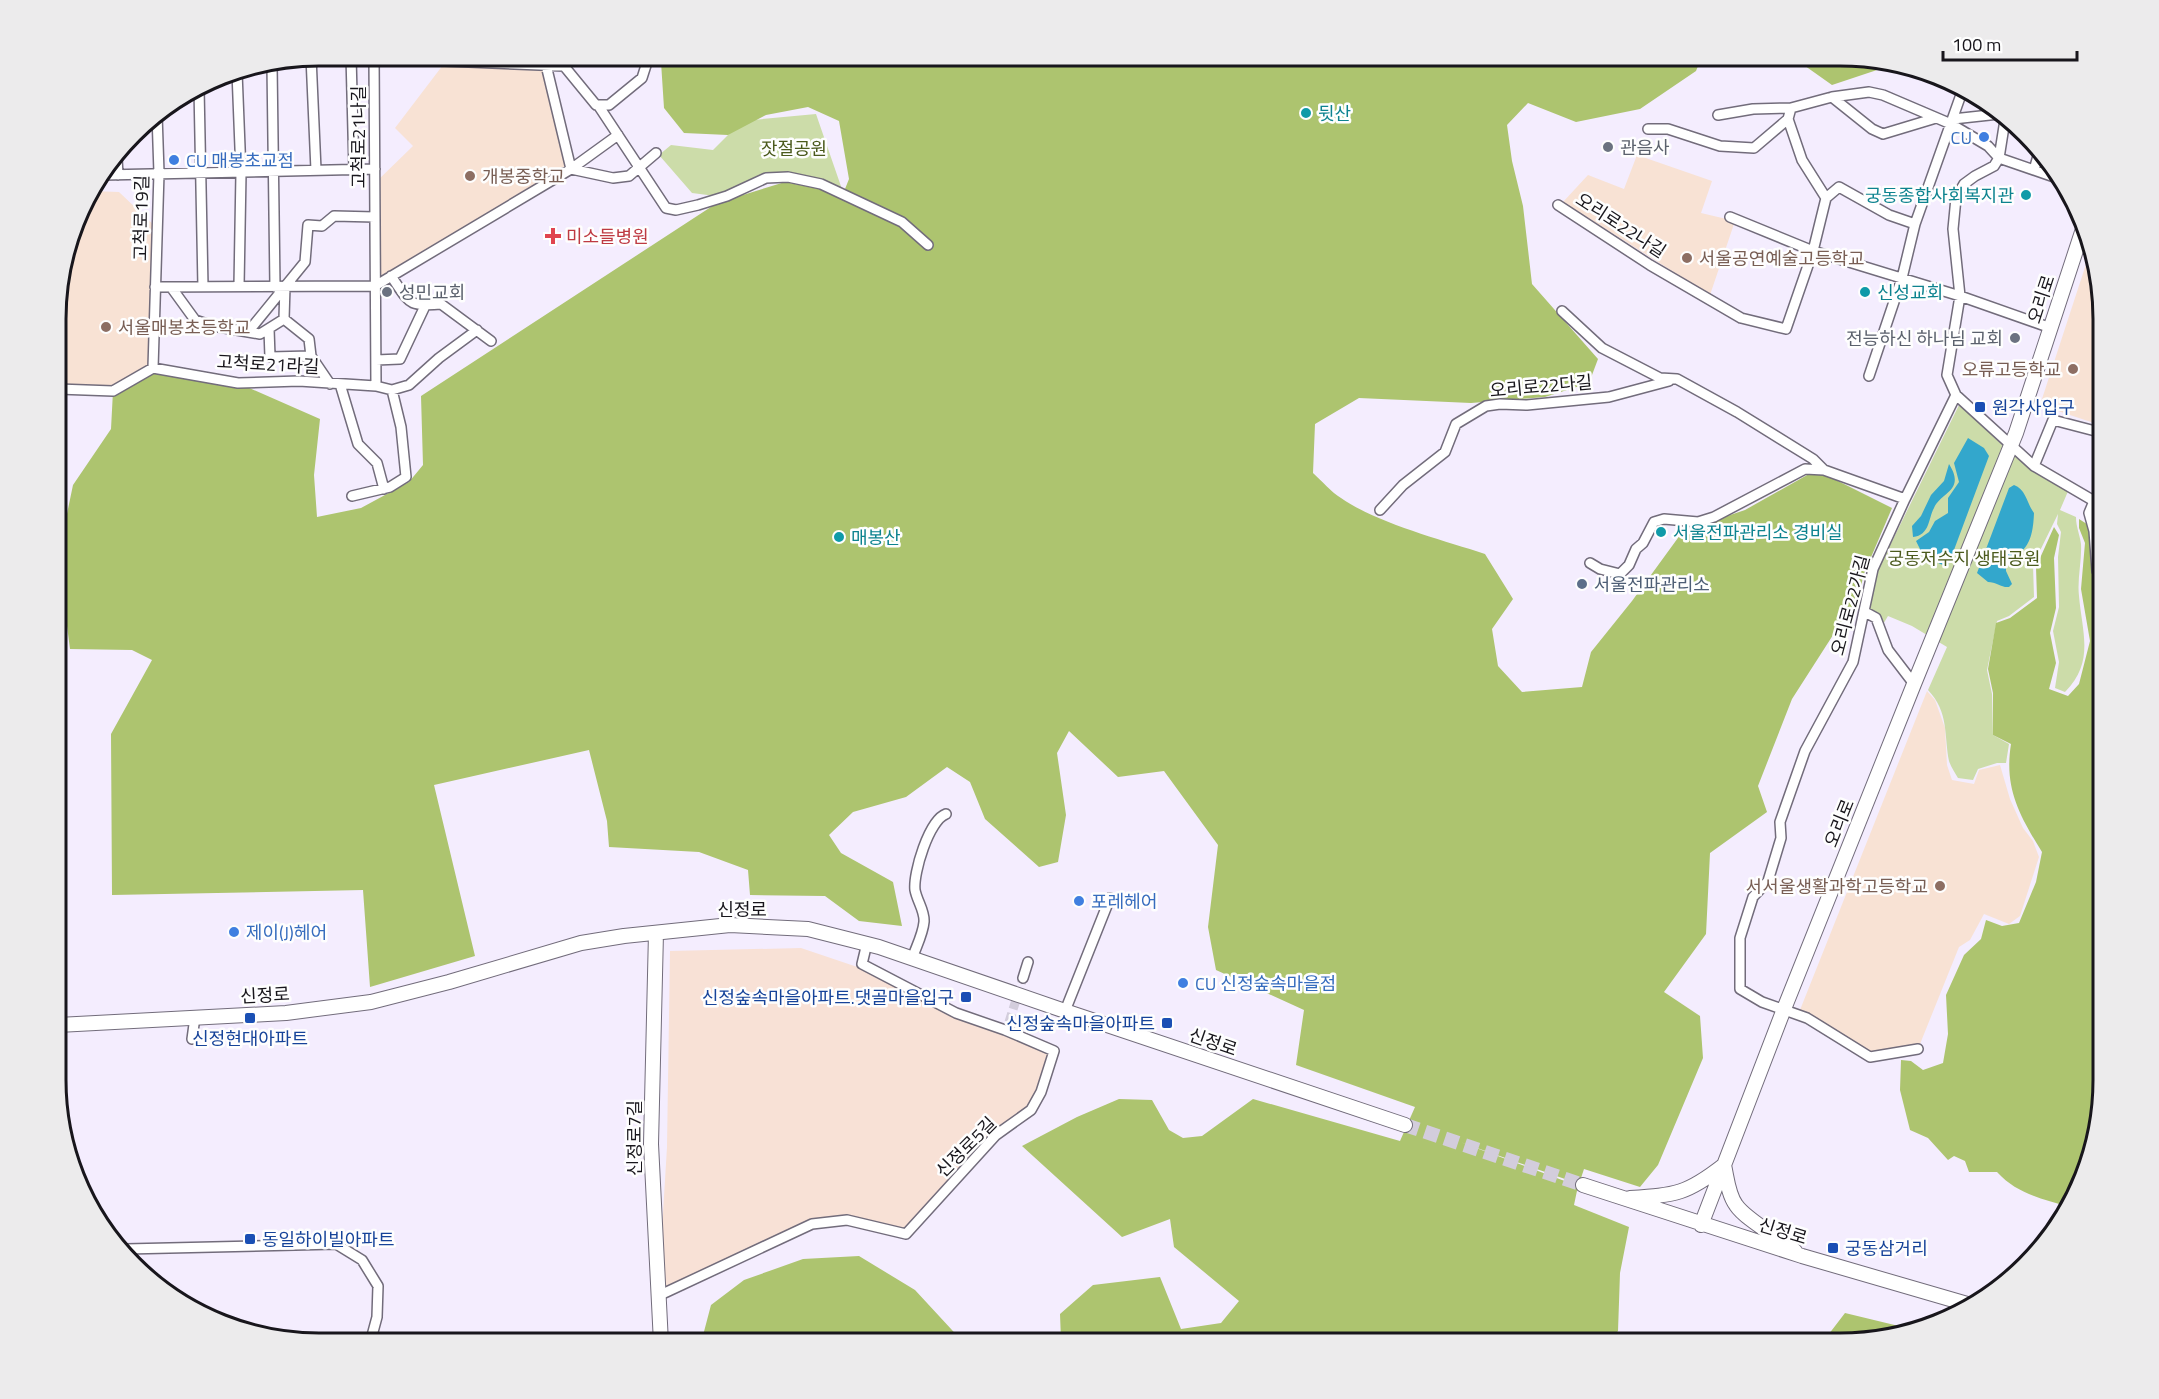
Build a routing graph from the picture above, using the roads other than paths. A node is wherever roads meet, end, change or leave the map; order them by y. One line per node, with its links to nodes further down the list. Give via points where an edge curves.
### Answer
1 (311, 66): 30 (street)
2 (351, 66): 31 (street)
3 (374, 66): 28 (street, 고척로21나길)
4 (546, 66): 29 (street)
5 (564, 66): 12 (street)
6 (646, 66): 12 (street, via 642,78 609,105)
7 (272, 71): 33 (street)
8 (237, 79): 36 (street)
9 (199, 96): 35 (street)
10 (1832, 97): 13 (street); 16 (street, via 1869,92); 16 (street, via 1882,134)
11 (1960, 97): 18 (street)
12 (598, 105): 22 (street)
13 (1791, 108): 14 (street); 17 (street)
14 (1718, 115)
15 (1990, 115): 18 (street)
16 (1936, 118): 18 (street)
17 (1788, 119): 21 (street, via 1754,148 1720,146 1668,129); 40 (street, via 1802,160)
18 (1952, 121): 24 (street); 44 (street)
19 (157, 124): 34 (street, 고척로19길)
20 (2004, 126): 24 (street)
21 (1648, 129)
22 (618, 135): 27 (street); 29 (street)
23 (656, 153): 27 (street)
24 (1999, 158): 32 (street); 56 (street, via 1994,166 1964,184 1956,198 1953,229)
25 (2037, 160): 32 (street)
26 (117, 166): 39 (street)
27 (639, 167): 29 (street, via 628,176 613,178); 46 (street, via 666,208 698,205 766,178 788,177 821,184 902,222)
28 (375, 169): 31 (street); 42 (street, 고척로21나길)
29 (571, 169): 48 (street)
30 (316, 170): 31 (street); 33 (street)
31 (354, 170)
32 (2034, 170): 37 (street)
33 (274, 171): 36 (street); 51 (street)
34 (159, 173): 35 (street); 39 (street); 53 (street, 고척로19길)
35 (202, 173): 36 (street); 55 (street)
36 (241, 173): 50 (street)
37 (2047, 174)
38 (112, 175): 39 (street)
39 (118, 175)
40 (1826, 198): 44 (street, via 1839,187 1889,215); 47 (street, 오리로22나길)
41 (1558, 205): 47 (street, 오리로22나길, via 1741,318 1786,329)
42 (375, 217): 51 (street, via 334,216 322,226 308,225 305,262); 52 (street, 고척로21나길)
43 (1730, 217): 47 (street)
44 (1915, 224): 49 (street)
45 (2080, 238): 61 (main road, 오리로)
46 (928, 245)
47 (1813, 251): 49 (street)
48 (392, 276): 52 (street); 57 (street, via 410,303)
49 (1902, 278): 56 (street); 68 (street)
50 (239, 286): 51 (street, 고척로19길); 55 (street, 고척로19길)
51 (280, 286): 52 (street, 고척로19길); 59 (street); 63 (street)
52 (375, 286): 66 (street, 고척로21나길)
53 (155, 287): 54 (street, 고척로19길); 67 (street, 고척로19길)
54 (171, 287): 55 (street, 고척로19길); 63 (street, via 195,320)
55 (203, 287)
56 (1960, 296): 61 (street); 75 (street, via 1947,375)
57 (425, 306): 62 (street, via 441,304); 66 (street, via 400,359)
58 (1562, 311): 69 (street, 오리로22다길, via 1602,348 1660,378)
59 (284, 319): 60 (street); 65 (street, via 309,339)
60 (269, 328): 63 (street, via 260,334); 65 (street, via 270,357)
61 (2051, 328): 77 (main road, 오리로)
62 (477, 330): 64 (street); 74 (street, via 410,385)
63 (248, 332)
64 (491, 341)
65 (311, 356): 70 (street)
66 (376, 360): 72 (street, 고척로21나길)
67 (153, 368): 70 (street, 고척로21라길, via 238,382); 73 (street, via 113,391)
68 (1869, 376)
69 (1677, 379): 79 (street, 오리로22다길, via 1813,459); 85 (street, 오리로22다길, via 1609,397 1486,406 1456,424 1445,452 1403,485)
70 (330, 384): 71 (street, 고척로21라길)
71 (340, 384): 72 (street, 고척로21라길); 80 (street, 고척로21라길, via 358,444 377,463)
72 (376, 386): 74 (street, 고척로21라길)
73 (66, 389)
74 (392, 390): 80 (street, via 401,427 405,477)
75 (1956, 395): 77 (street); 83 (street, 오리로22가길)
76 (2093, 430): 78 (street, via 2053,420)
77 (2012, 444): 78 (street); 89 (main road, 오리로)
78 (2034, 466): 82 (street)
79 (1824, 470): 83 (street, 오리로22다길); 87 (street, 오리로22다길, via 1804,469 1698,522 1654,522 1620,574)
80 (384, 489): 81 (street)
81 (352, 496)
82 (2093, 499)
83 (1905, 500): 88 (street, 오리로22가길, via 1873,569)
84 (2093, 509): 86 (street, via 2089,513)
85 (1380, 510)
86 (2093, 527)
87 (1590, 563)
88 (1865, 612): 89 (street, via 1876,618 1888,650); 97 (street, 오리로22가길, via 1853,662 1805,751 1780,822 1781,838 1768,881 1753,897 1740,938 1740,989)
89 (1914, 684): 97 (main road, 오리로)
90 (946, 814): 94 (street, via 933,824 915,880 924,922)
91 (1110, 898): 98 (street)
92 (656, 933): 93 (main road, 신정로, via 730,925 808,929); 99 (main road, 신정로, via 581,943 371,1002 285,1013); 110 (main road, 신정로7길, via 651,1144)
93 (867, 943): 94 (main road, 신정로); 110 (street, 신정로5길, via 862,964 956,1013 1007,1026 1054,1052 1031,1110 996,1135 906,1233 847,1220 812,1224)
94 (912, 959): 98 (main road, 신정로)
95 (1028, 962): 96 (street)
96 (1023, 978)
97 (1784, 1009): 102 (street, via 1807,1018 1870,1058); 104 (main road, 오리로)
98 (1065, 1011): 103 (main road, 신정로)
99 (195, 1017): 100 (main road, 신정로); 101 (street)
100 (66, 1025)
101 (192, 1039)
102 (1918, 1049)
103 (1405, 1125)
104 (1724, 1165): 106 (main road, via 1687,1190); 107 (main road, 오리로); 109 (main road, via 1735,1204)
105 (1583, 1185): 106 (main road, 신정로)
106 (1624, 1199): 107 (main road, 신정로)
107 (1701, 1225): 109 (main road, 신정로)
108 (131, 1249): 112 (street, via 336,1244 362,1260 378,1286)
109 (1802, 1256): 111 (main road, 신정로)
110 (658, 1296): 113 (main road, 신정로7길)
111 (1961, 1302)
112 (373, 1333)
113 (660, 1333)

